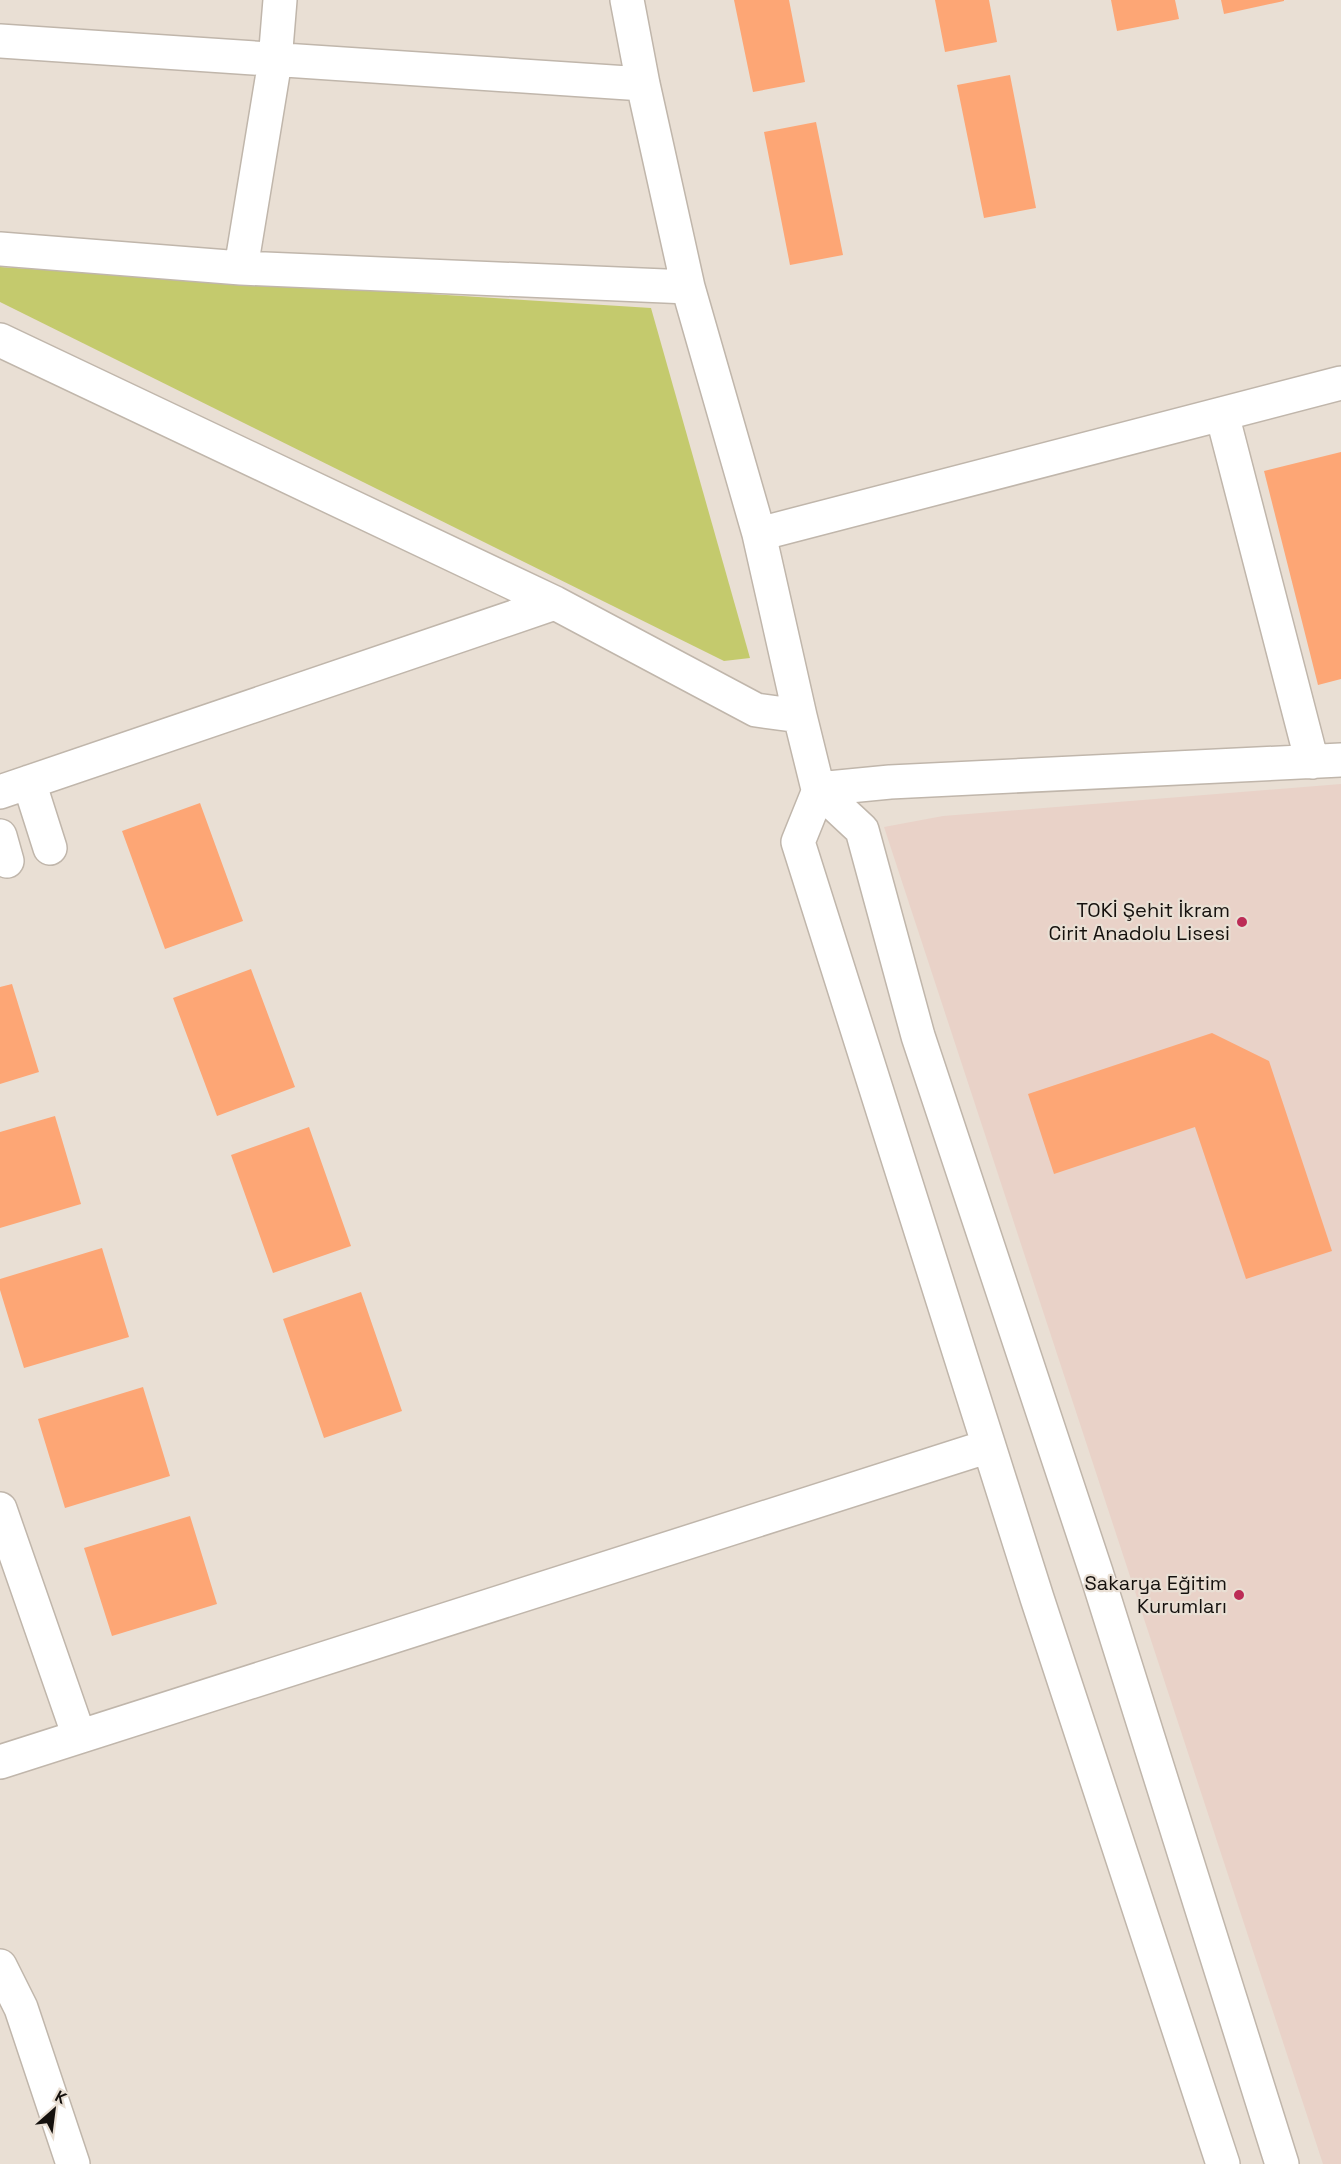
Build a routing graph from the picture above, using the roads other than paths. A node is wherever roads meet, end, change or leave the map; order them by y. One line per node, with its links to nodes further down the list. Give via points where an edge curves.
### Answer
1 (280, 0): 4 (street)
2 (627, 0): 5 (street)
3 (0, 41): 4 (street)
4 (275, 61): 5 (street); 7 (street)
5 (643, 84): 8 (street)
6 (0, 249): 7 (street)
7 (242, 267): 8 (street)
8 (688, 287): 12 (street)
9 (0, 340): 13 (street)
10 (1341, 382): 11 (street)
11 (1222, 414): 12 (street); 15 (street)
12 (759, 534): 14 (street)
13 (555, 603): 14 (street, via 756,710); 16 (street)
14 (800, 716): 17 (street)
15 (1327, 761): 17 (street, via 890,782)
16 (15, 787): 18 (street)
17 (819, 789): 19 (street, via 798,842); 26 (street, via 862,830 918,1036 1096,1572)
18 (50, 848)
19 (989, 1446): 21 (street); 25 (street)
20 (0, 1509): 21 (street)
21 (79, 1736): 22 (street)
22 (0, 1762)
23 (0, 1966): 24 (street, via 21,2008)
24 (73, 2164)
25 (1223, 2164)
26 (1282, 2164)

